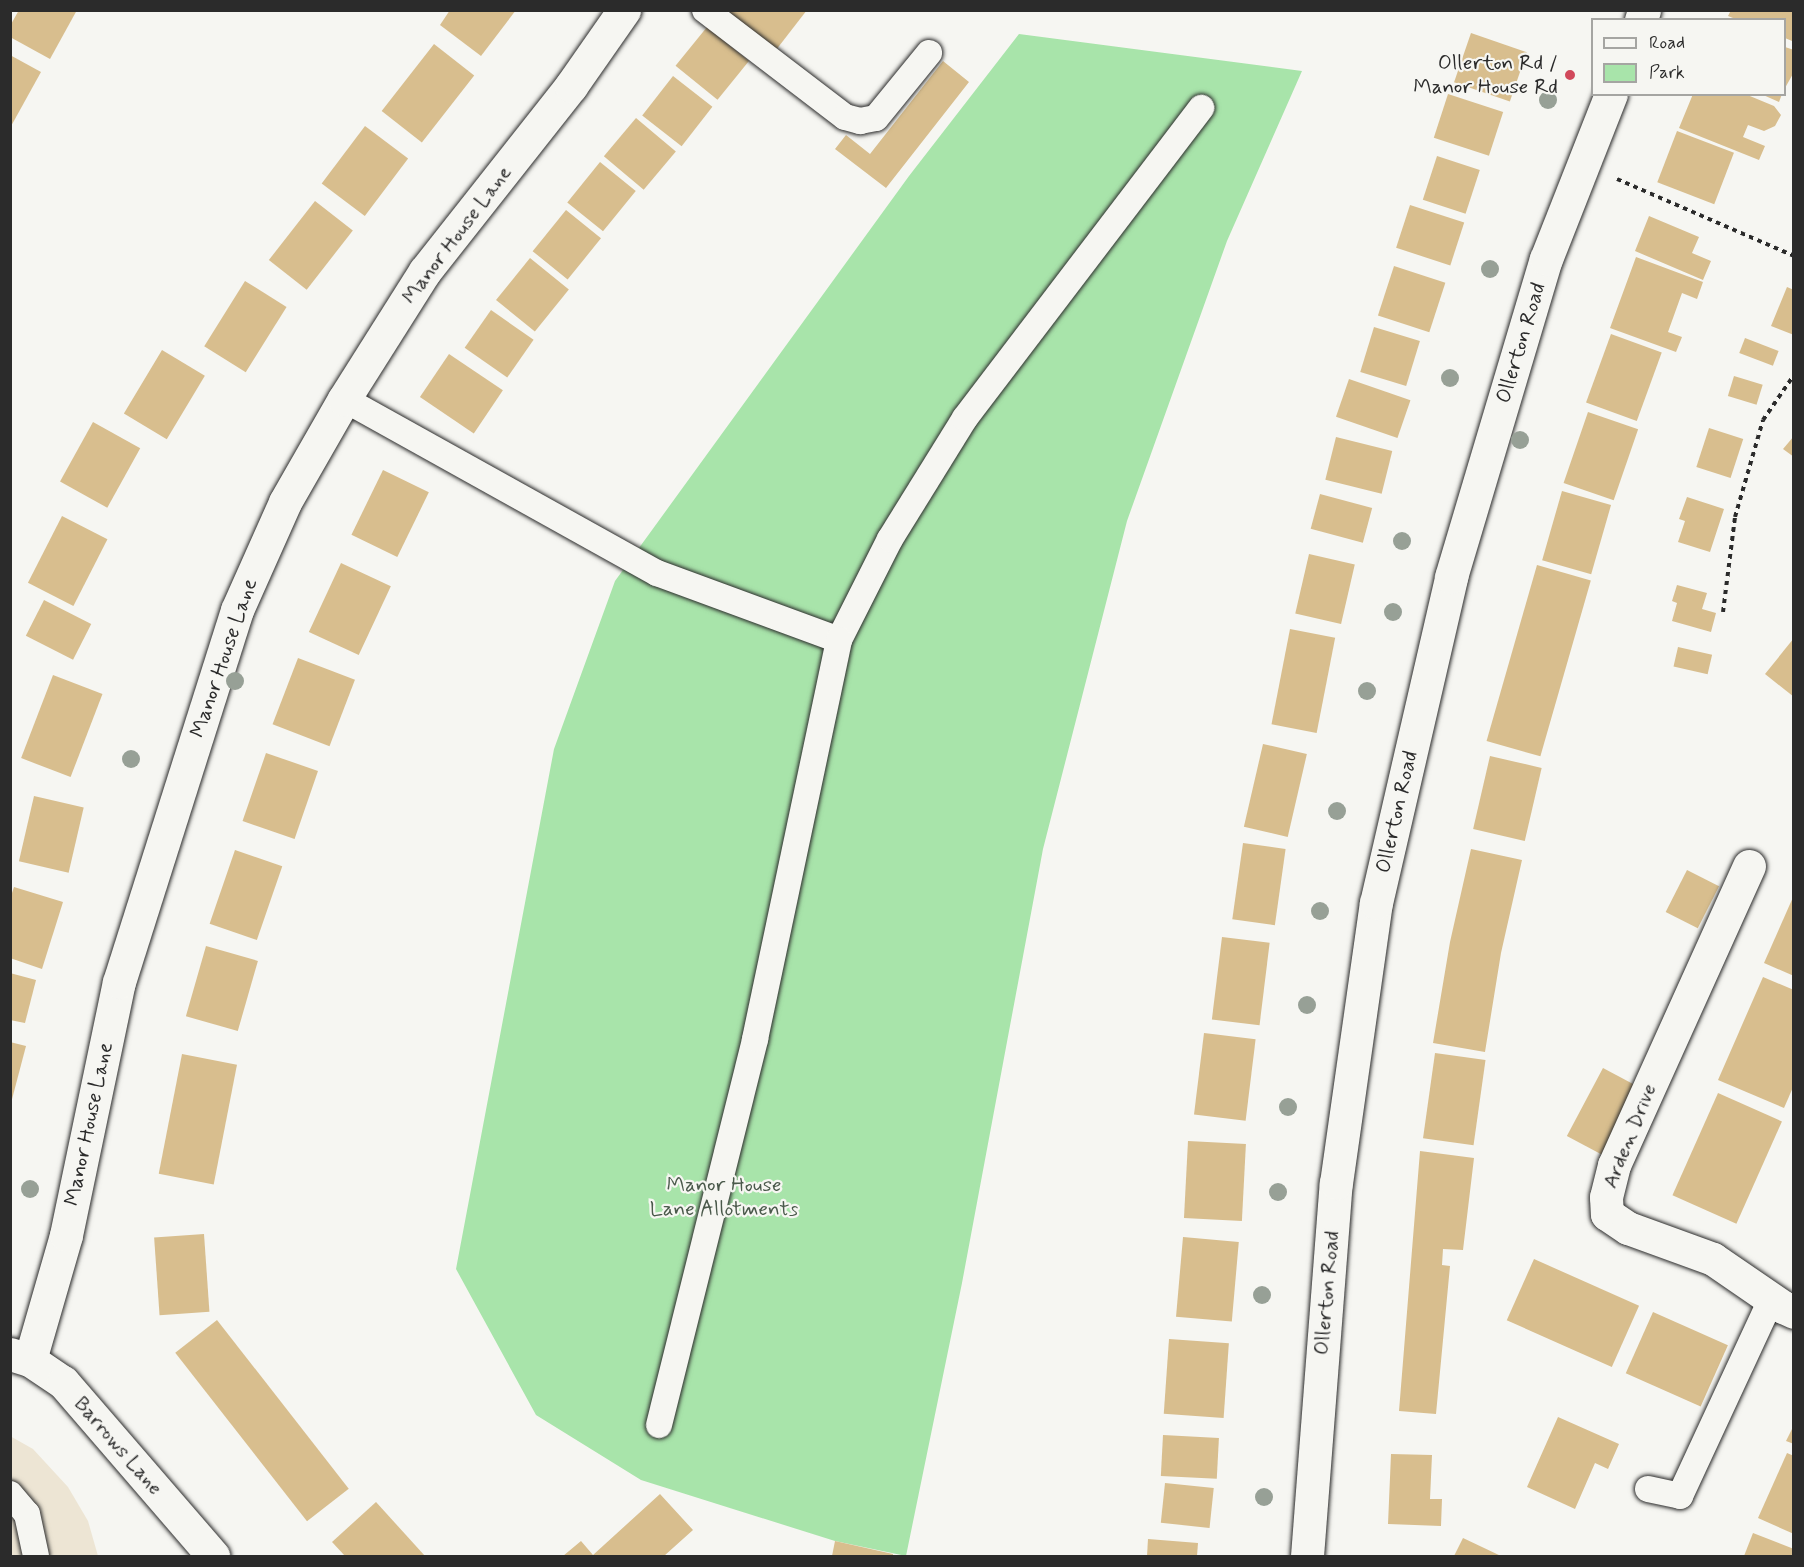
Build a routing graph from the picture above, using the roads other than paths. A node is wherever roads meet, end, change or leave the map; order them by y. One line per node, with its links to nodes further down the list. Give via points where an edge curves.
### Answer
1 (624, 10): 6 (street, Manor House Lane, via 571,86 425,271)
2 (705, 10): 3 (lane, via 845,117 860,121 876,118)
3 (928, 53)
4 (1610, 96): 16 (street, Ollerton Road, via 1546,259 1451,577 1376,903 1336,1183)
5 (1201, 108): 7 (lane, via 965,418 890,539)
6 (345, 399): 7 (lane, via 657,573); 10 (street, Manor House Lane, via 285,502 237,610 119,982 66,1235)
7 (838, 640): 11 (lane, via 755,1039)
8 (1749, 866): 9 (street, Arden Drive, via 1614,1165 1606,1197 1607,1214 1628,1228 1713,1259)
9 (1782, 1306): 12 (lane, via 1680,1496)
10 (20, 1357): 15 (street, Barrows Lane, via 63,1382)
11 (659, 1425)
12 (1648, 1489)
13 (10, 1494): 14 (lane, via 27,1514)
14 (36, 1557)
15 (213, 1557)
16 (1307, 1557)

